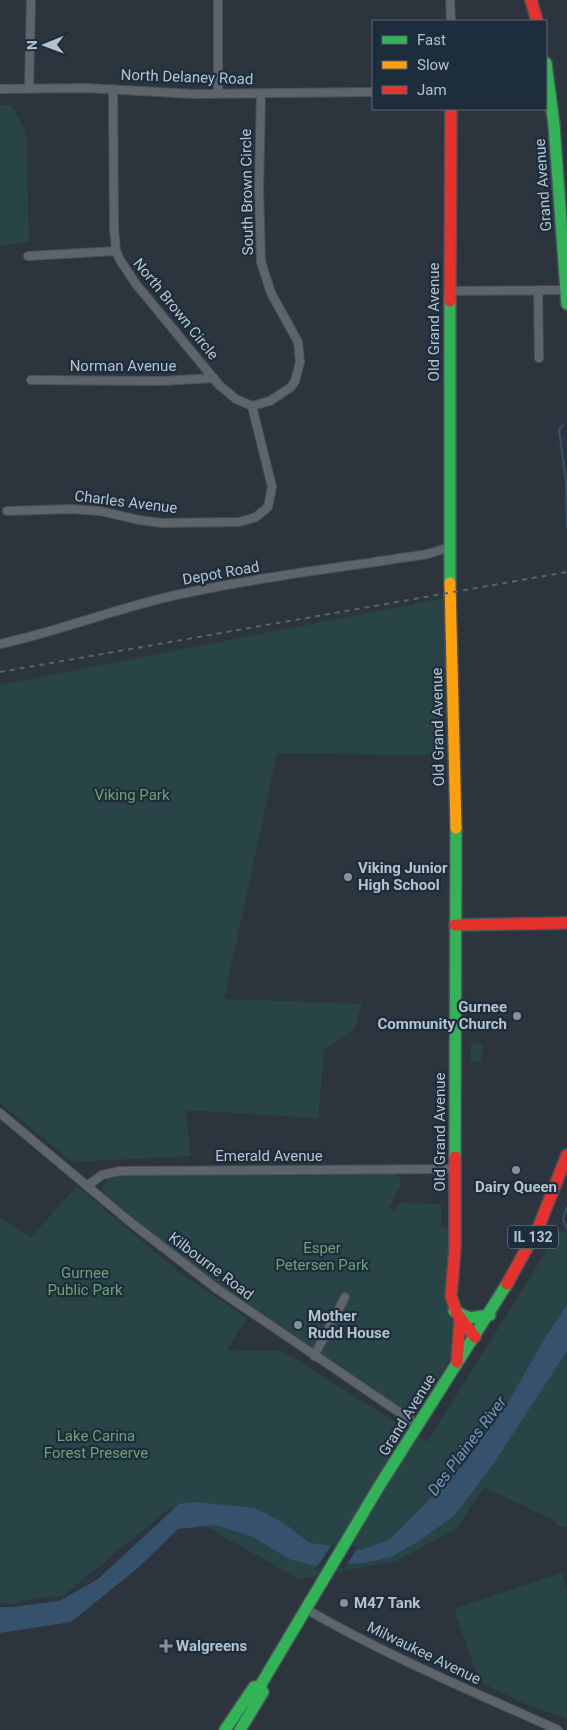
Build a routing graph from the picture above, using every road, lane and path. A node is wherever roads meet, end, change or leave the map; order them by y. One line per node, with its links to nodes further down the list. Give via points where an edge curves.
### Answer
1 (30, 0): 8 (street)
2 (218, 0): 12 (street)
3 (450, 0): 5 (street)
4 (531, 0): 6 (street)
5 (450, 20)
6 (537, 20)
7 (547, 71): 18 (street, Grand Avenue)
8 (30, 88): 9 (street, North Delaney Road); 10 (street, North Delaney Road)
9 (0, 89)
10 (113, 89): 12 (street, North Delaney Road); 15 (street, North Brown Circle)
11 (372, 92): 13 (street, North Delaney Road)
12 (218, 93): 13 (street, North Delaney Road)
13 (260, 93): 24 (street, South Brown Circle, via 261,262 271,292 295,333 300,362 296,381 291,387 270,401)
14 (451, 110): 19 (street, Old Grand Avenue)
15 (116, 251): 16 (street); 22 (street, North Brown Circle, via 136,284)
16 (28, 256)
17 (538, 290): 18 (street); 19 (street); 21 (street)
18 (567, 290): 20 (street, Grand Avenue)
19 (450, 291): 26 (street, Old Grand Avenue)
20 (567, 304)
21 (539, 358)
22 (214, 378): 23 (street, Norman Avenue); 24 (street, North Brown Circle, via 236,399)
23 (31, 380)
24 (252, 406): 25 (street, Charles Avenue, via 272,487 268,507 251,519 222,523 162,523 100,511)
25 (7, 511)
26 (450, 547): 27 (street, Depot Road, via 428,554 190,592); 29 (street, Old Grand Avenue)
27 (0, 644)
28 (567, 923): 29 (street)
29 (455, 925): 32 (street, Old Grand Avenue)
30 (0, 1113): 33 (street, Kilbourne Road)
31 (567, 1155): 35 (street, Grand Avenue / IL 132, via 524,1257)
32 (455, 1169): 33 (street, Emerald Avenue, via 119,1171 102,1175); 36 (street, Old Grand Avenue, via 451,1296)
33 (87, 1186): 38 (street, Kilbourne Road, via 217,1289)
34 (345, 1297): 38 (street)
35 (490, 1315): 36 (street); 37 (street, Grand Avenue / IL 132)
36 (457, 1316): 37 (street); 39 (street, Old Grand Avenue)
37 (475, 1337): 39 (street, Grand Avenue / IL 132)
38 (314, 1356): 40 (street, Kilbourne Road)
39 (457, 1364): 40 (street, Grand Avenue / IL 132)
40 (418, 1425): 41 (street, Grand Avenue / IL 132)
41 (306, 1609): 42 (street, Grand Avenue); 43 (street, Milwaukee Avenue)
42 (260, 1686): 44 (street, Grand Avenue, via 254,1687); 45 (street, Grand Avenue, via 263,1692)
43 (531, 1718): 46 (street, Milwaukee Avenue); 47 (street, Milwaukee Avenue)
44 (225, 1730)
45 (240, 1730)
46 (541, 1730)
47 (558, 1730)

